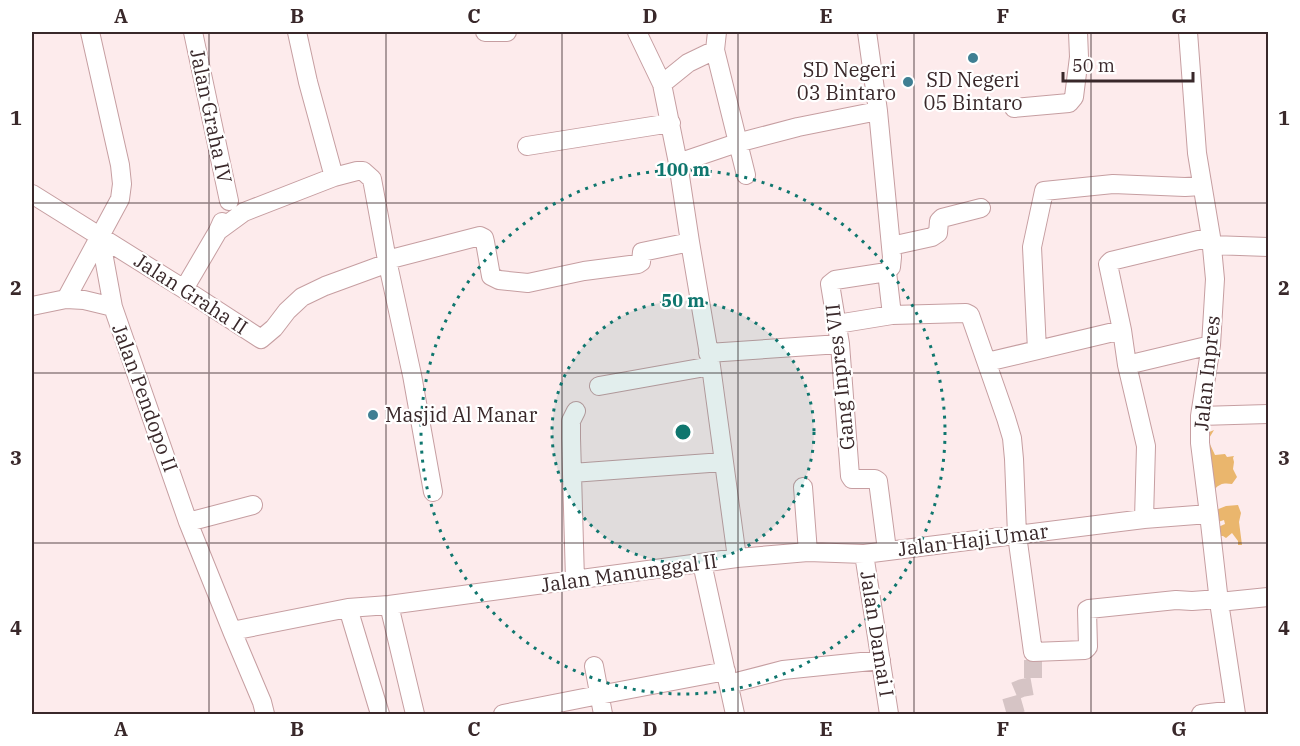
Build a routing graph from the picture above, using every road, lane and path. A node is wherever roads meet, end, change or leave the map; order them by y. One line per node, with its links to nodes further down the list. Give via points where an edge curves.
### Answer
1 (90, 32): 27 (street, via 122,184 120,199)
2 (193, 32): 23 (street, Jalan Graha IV)
3 (297, 32): 20 (street)
4 (484, 32): 5 (street)
5 (507, 32)
6 (637, 32): 12 (street, Jalan Manunggal II)
7 (717, 32): 11 (street)
8 (867, 32): 14 (street)
9 (1078, 32): 13 (street, via 1079,57 1071,101)
10 (1188, 32): 21 (street, Jalan Inpres)
11 (715, 50): 12 (street, via 688,63); 16 (street)
12 (662, 84): 15 (street, Jalan Manunggal II)
13 (1014, 108)
14 (878, 111): 16 (street); 30 (street)
15 (670, 123): 17 (street); 18 (street, Jalan Manunggal II)
16 (737, 143): 18 (street); 19 (street)
17 (527, 146)
18 (678, 163): 29 (street, Jalan Manunggal II)
19 (746, 176)
20 (334, 177): 25 (street); 32 (street, via 363,171 372,179)
21 (1202, 186): 28 (street, Jalan Inpres); 43 (street, via 1113,183 1044,191 1032,247)
22 (32, 194): 27 (street)
23 (229, 201): 25 (street); 26 (street)
24 (981, 208): 30 (street, via 942,218 938,233 932,237)
25 (244, 212): 26 (street)
26 (218, 231): 34 (street)
27 (100, 236): 34 (street, Jalan Graha II); 35 (street); 37 (street, Jalan Pendopo II)
28 (1211, 241): 31 (street); 40 (street, via 1108,262); 42 (street, Jalan Inpres, via 1215,279)
29 (690, 242): 32 (street, via 642,252 638,264 528,283 491,276 484,238 480,236); 44 (street, Jalan Manunggal II)
30 (891, 246): 33 (street, via 891,267)
31 (1269, 247)
32 (387, 260): 34 (street, Jalan Graha II, via 302,297 261,339); 54 (street)
33 (886, 272): 38 (street); 39 (street, Gang Inpres VII, via 830,284)
34 (184, 289)
35 (66, 299): 36 (street); 37 (street)
36 (32, 306)
37 (113, 307): 58 (street, Jalan Pendopo II)
38 (892, 315): 39 (street); 45 (street, via 969,314)
39 (837, 324): 41 (street, Gang Inpres VII)
40 (1122, 330): 43 (street); 46 (street)
41 (840, 344): 44 (street); 60 (street, Gang Inpres VII, via 850,476 878,481)
42 (1211, 345): 46 (street); 50 (street, Jalan Inpres)
43 (1037, 350): 45 (street)
44 (709, 359): 47 (street); 51 (street, Jalan Manunggal II)
45 (987, 362): 59 (street, via 1012,438)
46 (1127, 364): 57 (street, via 1146,446)
47 (599, 386)
48 (576, 411): 52 (street, via 571,421)
49 (1269, 414): 50 (street)
50 (1200, 416): 56 (street, Jalan Inpres)
51 (723, 462): 52 (street); 63 (street, Jalan Manunggal II)
52 (572, 473): 65 (street)
53 (803, 487): 61 (street)
54 (433, 492)
55 (253, 505): 58 (street)
56 (1209, 514): 57 (street, Jalan Haji Umar); 67 (street, Jalan Inpres)
57 (1143, 519): 59 (street, Jalan Haji Umar)
58 (189, 522): 70 (street, Jalan Pendopo II)
59 (1017, 535): 60 (street, Jalan Haji Umar); 67 (street, via 1034,652 1086,649 1089,609)
60 (887, 550): 62 (street, Jalan Haji Umar)
61 (808, 552): 62 (street, Jalan Haji Umar); 63 (street, Jalan Haji Umar)
62 (864, 554): 71 (street, Jalan Damai I)
63 (737, 558): 64 (street, Jalan Manunggal II)
64 (702, 563): 65 (street, Jalan Manunggal II); 73 (street)
65 (575, 580): 68 (street, Jalan Manunggal II)
66 (1269, 597): 67 (street)
67 (1219, 600): 75 (street, Jalan Inpres)
68 (389, 605): 69 (street, Jalan Manunggal II); 78 (street)
69 (348, 608): 70 (street, Jalan Manunggal II); 77 (street)
70 (232, 631): 76 (street)
71 (881, 660): 73 (street); 82 (street, Jalan Damai I)
72 (594, 666): 74 (street)
73 (727, 678): 74 (street); 81 (street)
74 (599, 695): 79 (street); 80 (street)
75 (1235, 712): 83 (street)
76 (265, 714)
77 (380, 714)
78 (415, 714)
79 (503, 714)
80 (603, 714)
81 (735, 714)
82 (889, 714)
83 (1201, 714)

